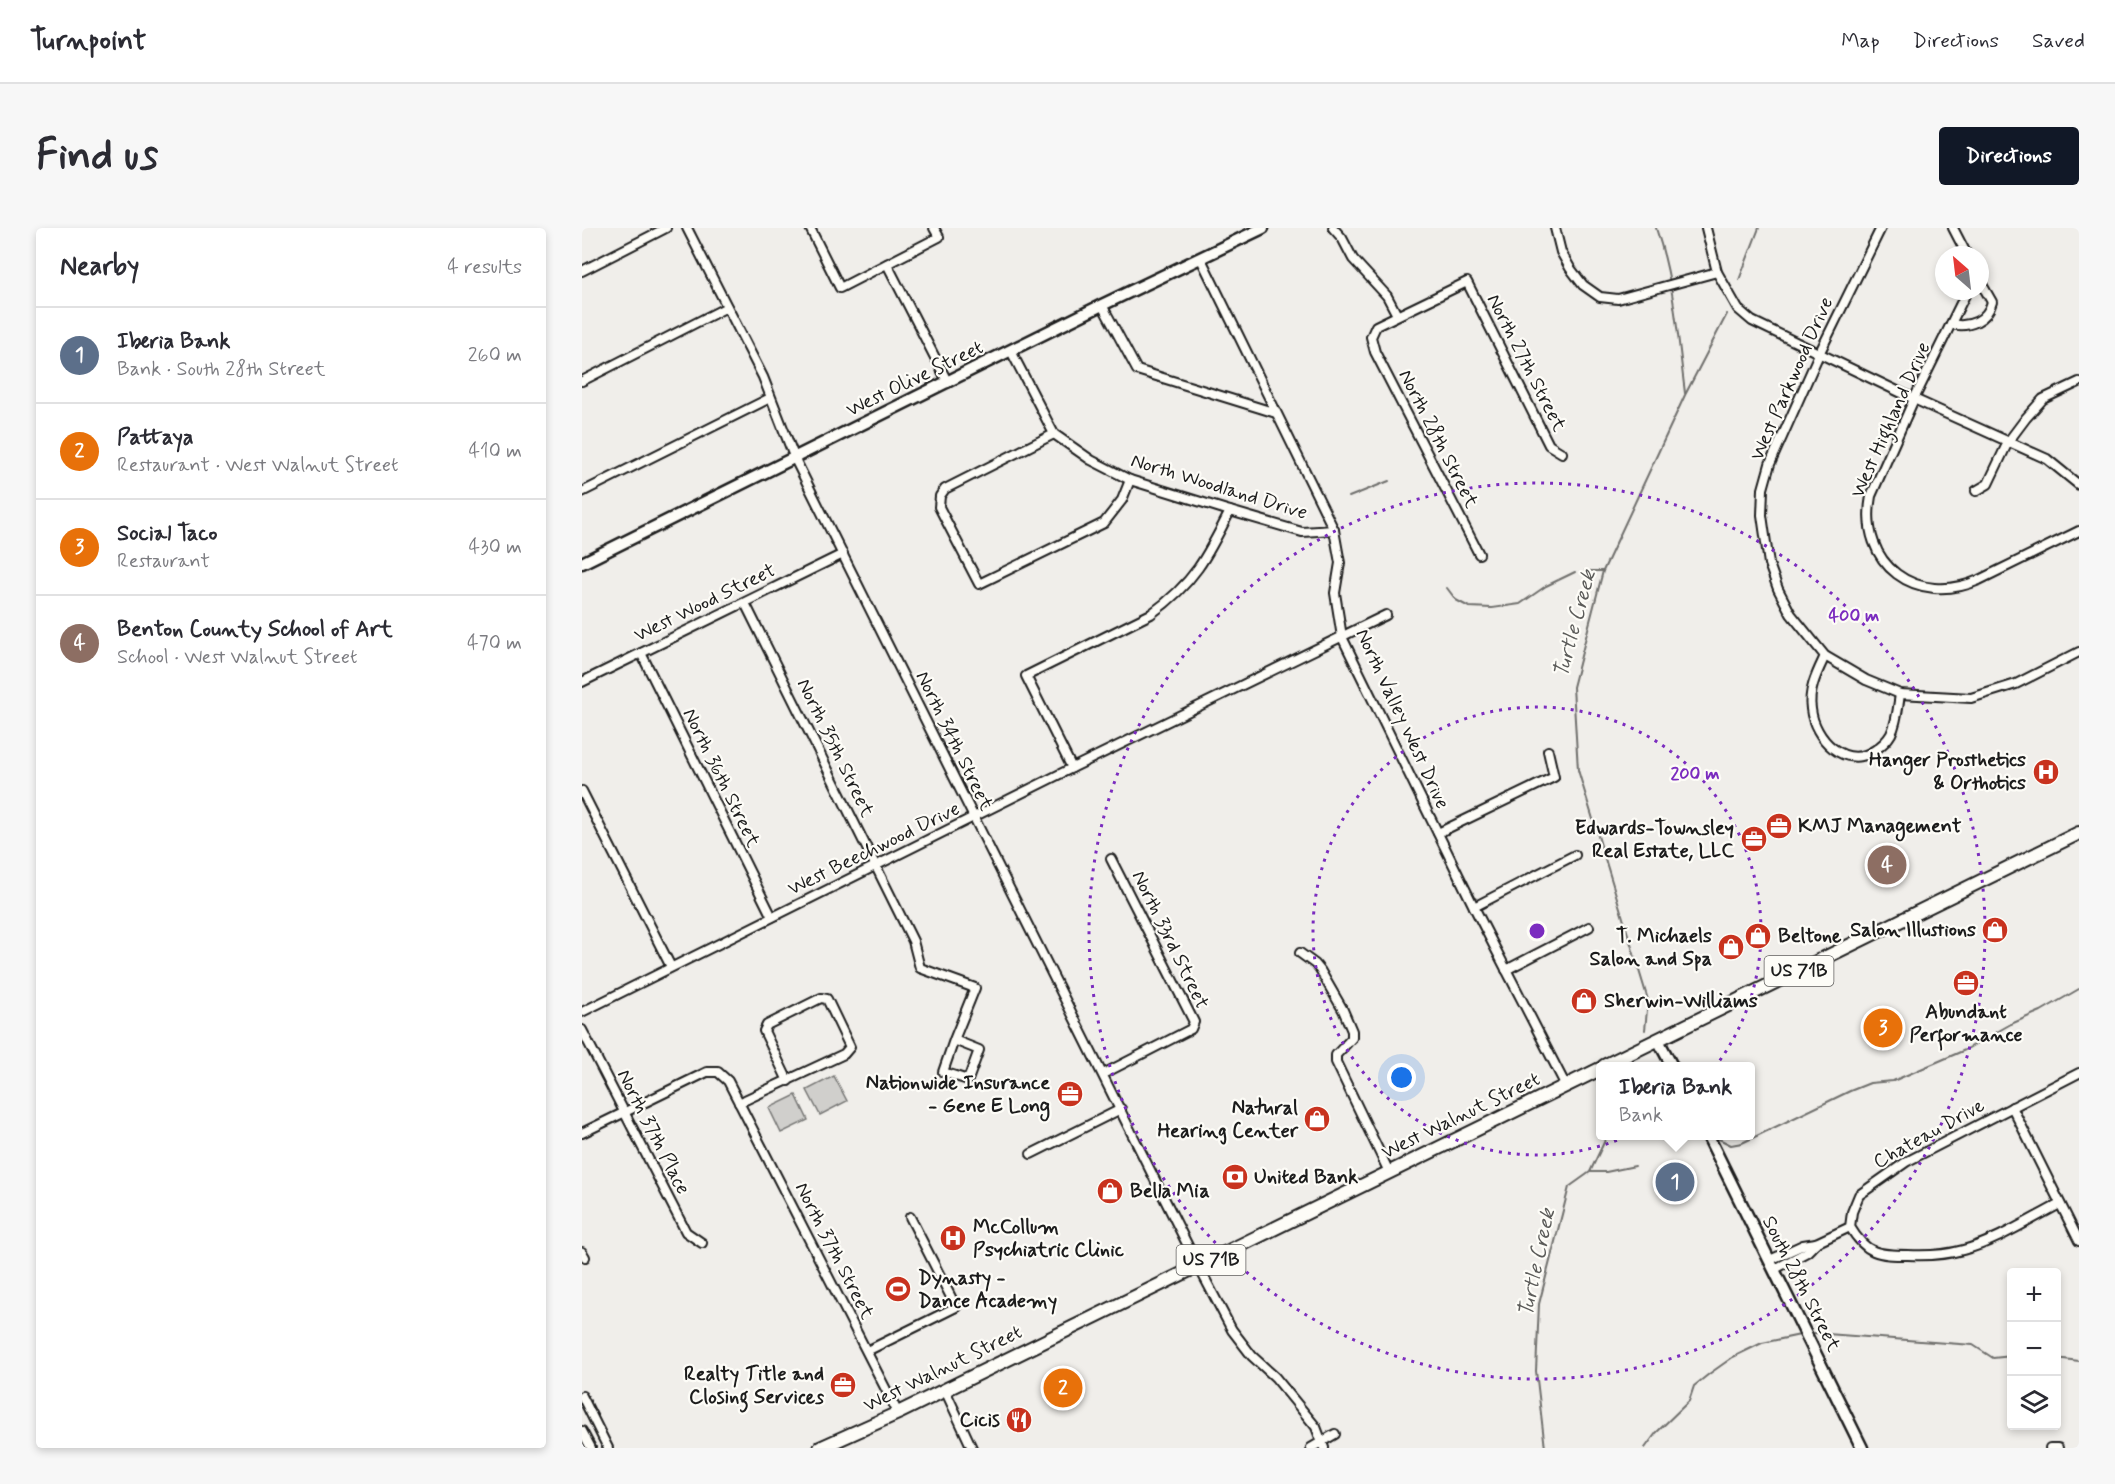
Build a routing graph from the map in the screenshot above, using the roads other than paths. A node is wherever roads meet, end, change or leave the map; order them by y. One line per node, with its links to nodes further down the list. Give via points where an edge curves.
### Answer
1 (666, 228): 17 (street)
2 (687, 228): 22 (street, North 34th Street)
3 (810, 228): 16 (street, via 840,288)
4 (934, 228): 16 (street, via 939,237)
5 (1263, 228): 12 (main road, West Olive Street)
6 (1333, 228): 13 (street)
7 (1341, 228): 13 (street)
8 (1706, 228): 18 (street)
9 (1881, 228): 26 (street, West Parkwood Drive)
10 (1953, 228): 14 (street)
11 (1556, 229): 18 (street, via 1561,252 1570,268 1583,285 1600,297 1618,299)
12 (1244, 232): 15 (main road, West Olive Street)
13 (1342, 238): 23 (street, via 1353,259 1387,296)
14 (1962, 246)
15 (1201, 259): 21 (main road, West Olive Street); 32 (street, North Valley West Drive)
16 (887, 264): 29 (street)
17 (582, 271)
18 (1717, 272): 26 (street, via 1738,309 1752,321)
19 (1989, 296): 24 (street, West Highland Drive, via 1990,310 1981,319 1964,327)
20 (1962, 300): 24 (street, West Highland Drive)
21 (1102, 305): 25 (main road, West Olive Street); 32 (street, via 1137,370)
22 (727, 307): 27 (street); 30 (street, North 34th Street)
23 (1397, 315): 35 (street, North 27th Street, via 1467,282 1549,445); 45 (street, North 28th Street, via 1377,326 1371,336 1375,352)
24 (1951, 324): 31 (street, West Highland Drive)
25 (1011, 351): 29 (main road, West Olive Street); 33 (street, North Woodland Drive)
26 (1819, 354): 31 (street); 52 (street, West Parkwood Drive, via 1770,465 1763,489 1762,515 1769,564 1778,589 1791,614)
27 (582, 381)
28 (2079, 382): 34 (street, via 2043,399)
29 (948, 383): 36 (main road, West Olive Street)
30 (770, 398): 36 (street, North 34th Street); 40 (street)
31 (1914, 399): 34 (street); 43 (street, West Highland Drive, via 1868,511 1875,546 1899,577 1928,588 1965,586)
32 (1276, 413): 42 (street, North Valley West Drive)
33 (1054, 434): 37 (street, North Woodland Drive, via 1091,460); 37 (street, via 945,489 940,496 939,507 979,584 1104,523 1122,500)
34 (2008, 442): 38 (street, via 2046,459); 39 (street, via 1988,484)
35 (1562, 453)
36 (795, 459): 44 (street, North 34th Street); 46 (main road, West Olive Street)
37 (1130, 480): 41 (street, North Woodland Drive)
38 (2079, 485)
39 (1976, 490)
40 (582, 492)
41 (1230, 511): 42 (street, North Woodland Drive, via 1302,532); 56 (street, via 1209,554 1169,601 1151,614 1026,676)
42 (1334, 530): 49 (street, North Valley West Drive, via 1340,563 1335,593)
43 (2079, 531)
44 (843, 554): 47 (street, West Wood Street); 58 (street, North 34th Street)
45 (1479, 554)
46 (582, 563)
47 (745, 603): 51 (street, West Wood Street); 63 (street, North 35th Street)
48 (1386, 615): 49 (street, West Beechwood Drive)
49 (1342, 637): 56 (street, West Beechwood Drive); 59 (street, North Valley West Drive)
50 (2079, 652): 54 (street, West Parkwood Drive, via 2016,684 1971,698)
51 (641, 653): 53 (street, West Wood Street); 65 (street, North 36th Street)
52 (1825, 657): 54 (street, West Parkwood Drive); 54 (street, via 1811,691 1811,709 1822,737 1830,748 1842,754 1857,757 1882,745 1895,723)
53 (582, 682)
54 (1900, 694)
55 (1548, 751): 59 (street, via 1554,777)
56 (1072, 768): 58 (street, West Beechwood Drive)
57 (582, 790): 68 (street)
58 (974, 818): 63 (street, West Beechwood Drive); 78 (street, North 34th Street)
59 (1438, 833): 64 (street, North Valley West Drive)
60 (2079, 833): 73 (main road, US 71B)
61 (1575, 855): 64 (street)
62 (1111, 859): 78 (street, North 33rd Street, via 1194,1022 1191,1029)
63 (875, 867): 65 (street, West Beechwood Drive); 72 (street, North 35th Street, via 913,941 920,968 975,988)
64 (1474, 907): 69 (street, North Valley West Drive)
65 (772, 918): 68 (street, West Beechwood Drive)
66 (1589, 927): 69 (street)
67 (1300, 953): 88 (street, via 1320,970 1348,1021 1352,1038 1336,1055 1336,1062)
68 (671, 967): 70 (street, West Beechwood Drive)
69 (1506, 970): 80 (street, North Valley West Drive)
70 (582, 1012)
71 (582, 1030): 84 (street, North 37th Place)
72 (954, 1040): 72 (street, North 35th Street, via 943,1072 968,1080 979,1050)
73 (1658, 1040): 74 (main road, US 71B); 75 (main road)
74 (1612, 1062)
75 (1670, 1062)
76 (1596, 1071): 80 (main road, West Walnut Street / US 71B)
77 (2079, 1073): 82 (street, Chateau Drive)
78 (1103, 1074): 83 (street, North 34th Street)
79 (788, 1081): 79 (street, via 844,1054 850,1047 827,999 821,998 766,1025 764,1031); 81 (street)
80 (1566, 1086): 88 (main road, West Walnut Street / US 71B)
81 (739, 1103): 84 (street, North 37th Street, via 728,1081 718,1072 707,1072); 96 (street, North 37th Street)
82 (2012, 1107): 89 (street); 91 (street, Chateau Drive, via 1930,1148 1859,1195)
83 (1121, 1109): 87 (street); 95 (street, North 34th Street)
84 (624, 1112): 85 (street, North 37th Street); 93 (street, North 37th Place, via 686,1232)
85 (582, 1133)
86 (1710, 1140): 94 (main road, South 28th Street)
87 (1031, 1154)
88 (1389, 1172): 95 (main road, West Walnut Street / US 71B)
89 (2060, 1204): 91 (street, via 1977,1246 1934,1255 1873,1252); 92 (street)
90 (910, 1217): 96 (street, via 956,1307)
91 (1850, 1227): 94 (street, via 1816,1243 1807,1252)
92 (2079, 1241)
93 (702, 1243)
94 (1773, 1265): 108 (main road, South 28th Street)
95 (1198, 1266): 97 (main road, West Walnut Street / US 71B); 102 (street, North 34th Street, via 1232,1330 1316,1427)
96 (867, 1351): 99 (street, North 37th Street)
97 (945, 1390): 99 (main road, West Walnut Street / US 71B); 106 (street)
98 (582, 1396): 104 (street)
99 (898, 1413): 105 (main road, West Walnut Street / US 71B)
100 (582, 1431): 103 (street)
101 (1335, 1434): 102 (street)
102 (1323, 1444): 107 (street)
103 (591, 1448)
104 (608, 1448)
105 (820, 1448)
106 (972, 1448)
107 (1311, 1448)
108 (1862, 1448)
109 (2050, 1448): 110 (street)
110 (2058, 1448)

